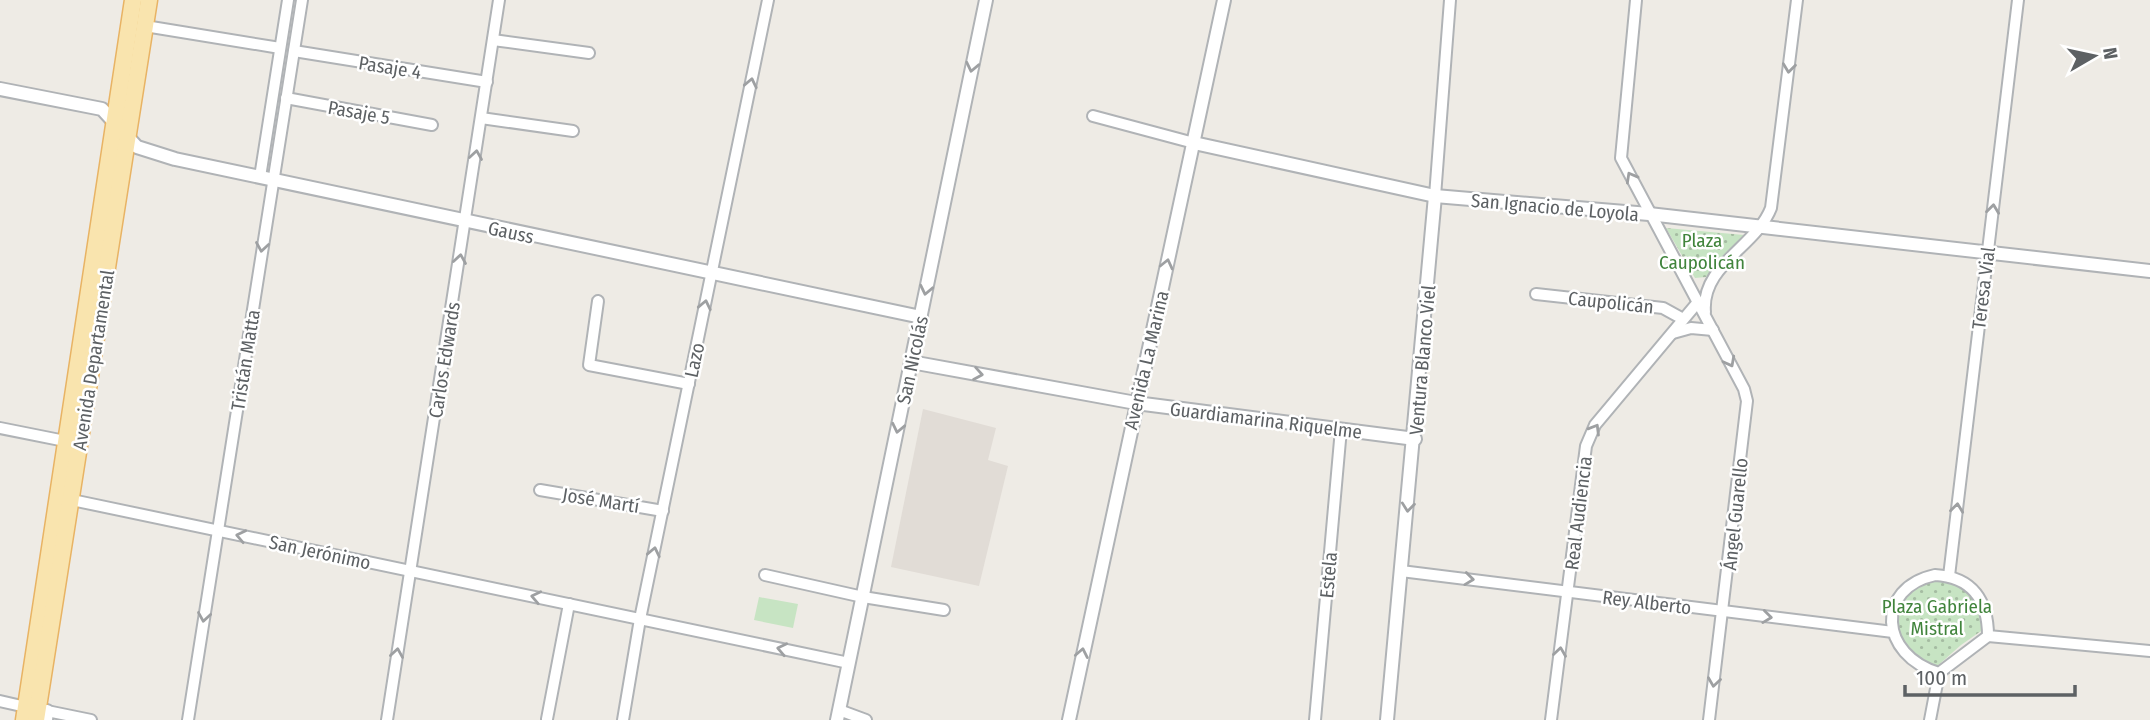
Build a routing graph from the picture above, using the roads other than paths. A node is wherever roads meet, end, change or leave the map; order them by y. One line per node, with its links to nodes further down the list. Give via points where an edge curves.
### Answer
1 (133, 0): 23 (main road, Avenida Departamental)
2 (149, 0): 13 (main road, Avenida Departamental)
3 (288, 0): 15 (street)
4 (302, 0): 16 (street, Tristán Matta)
5 (499, 0): 14 (street, Carlos Edwards)
6 (768, 0): 36 (street, Lazo, one-way to 6)
7 (986, 0): 42 (street, San Nicolás, one-way to 42)
8 (1224, 0): 27 (street, Avenida La Marina)
9 (1450, 0): 30 (street, Ventura Blanco Viel)
10 (1636, 0): 31 (street, one-way to 10, via 1619,151)
11 (1797, 0): 33 (street, one-way to 33, via 1773,201)
12 (2018, 0): 34 (street, Teresa Vial, one-way to 12)
13 (145, 26): 15 (street); 26 (main road, Avenida Departamental)
14 (493, 40): 17 (street); 18 (street, Carlos Edwards)
15 (280, 48): 28 (street)
16 (294, 51): 18 (street, Pasaje 4); 20 (street, Tristán Matta)
17 (589, 53)
18 (487, 82): 22 (street, Carlos Edwards)
19 (0, 89): 23 (street, via 102,109)
20 (286, 98): 24 (street, Pasaje 5); 29 (street, Tristán Matta)
21 (1093, 116): 27 (street, San Ignacio de Loyola)
22 (481, 118): 25 (street); 32 (street, Carlos Edwards, one-way to 22)
23 (114, 121): 26 (street, Gauss); 53 (main road, Avenida Departamental)
24 (432, 125)
25 (573, 131)
26 (126, 136): 28 (street, Gauss, via 146,151); 53 (main road, Avenida Departamental)
27 (1194, 143): 30 (street, San Ignacio de Loyola); 49 (street, Avenida La Marina, one-way to 27)
28 (260, 177): 29 (street, Gauss)
29 (273, 180): 32 (street, Gauss); 57 (street, Tristán Matta, one-way to 57)
30 (1435, 197): 31 (street, San Ignacio de Loyola); 52 (street, Ventura Blanco Viel)
31 (1649, 214): 33 (street, San Ignacio de Loyola); 38 (street)
32 (466, 222): 36 (street, Gauss); 58 (street, Carlos Edwards, one-way to 32)
33 (1761, 226): 34 (street, San Ignacio de Loyola); 37 (street)
34 (1988, 252): 35 (street, San Ignacio de Loyola); 61 (street, Teresa Vial, one-way to 34)
35 (2150, 271)
36 (712, 273): 42 (street, Gauss); 48 (street, Lazo, one-way to 36)
37 (1712, 279): 38 (street, via 1701,284); 43 (street, via 1705,298)
38 (1687, 280): 41 (street)
39 (1536, 294): 44 (street, Caupolicán, via 1663,308)
40 (598, 301): 48 (street, via 589,365)
41 (1698, 302): 43 (street, Ángel Guarello); 44 (street, Real Audiencia)
42 (920, 317): 47 (street, San Nicolás)
43 (1706, 317): 45 (street, Ángel Guarello)
44 (1683, 319): 46 (street, Real Audiencia)
45 (1713, 330): 46 (street, via 1691,328); 66 (street, Ángel Guarello, one-way to 66, via 1747,401)
46 (1671, 334): 62 (street, Real Audiencia, one-way to 46, via 1590,436)
47 (911, 362): 49 (street, Guardiamarina Riquelme, one-way to 49); 63 (street, San Nicolás, one-way to 63)
48 (689, 384): 56 (street, Lazo)
49 (1136, 403): 51 (street, Guardiamarina Riquelme); 82 (street, Avenida La Marina, one-way to 49)
50 (0, 428): 53 (street)
51 (1341, 429): 52 (street, Guardiamarina Riquelme); 83 (street, Estela)
52 (1415, 439): 59 (street, Ventura Blanco Viel, one-way to 59)
53 (74, 443): 55 (main road, Avenida Departamental); 75 (main road, Avenida Departamental)
54 (540, 490): 56 (street, José Martí)
55 (72, 500): 57 (street, San Jerónimo); 75 (main road, Avenida Departamental)
56 (663, 511): 67 (street, Lazo, one-way to 56)
57 (218, 531): 58 (street, San Jerónimo, one-way to 57); 78 (street, Tristán Matta, one-way to 78)
58 (410, 571): 64 (street, San Jerónimo, one-way to 58); 79 (street, Carlos Edwards, one-way to 58)
59 (1401, 571): 62 (street, Rey Alberto, one-way to 62); 84 (street, Ventura Blanco Viel)
60 (765, 575): 63 (street)
61 (1949, 576): 68 (street, via 1925,578 1907,589 1895,607); 69 (street, via 1966,583 1981,598)
62 (1568, 592): 66 (street, Rey Alberto); 85 (street, Real Audiencia, one-way to 62)
63 (863, 597): 65 (street); 71 (street, San Nicolás)
64 (569, 604): 67 (street, San Jerónimo); 76 (street)
65 (944, 610)
66 (1724, 611): 68 (street, Rey Alberto, one-way to 68); 86 (street, Ángel Guarello, one-way to 86)
67 (640, 619): 71 (street, San Jerónimo, one-way to 67); 80 (street, Lazo)
68 (1893, 632): 72 (street, via 1906,657)
69 (1988, 636): 70 (street); 72 (street)
70 (2150, 651)
71 (849, 663): 74 (street, San Nicolás)
72 (1939, 673): 87 (street)
73 (0, 701): 75 (street)
74 (838, 715): 81 (street)
75 (33, 716): 77 (street)
76 (547, 719)
77 (91, 720)
78 (188, 720)
79 (387, 720)
80 (623, 720)
81 (866, 720)
82 (1069, 720)
83 (1314, 720)
84 (1387, 720)
85 (1551, 720)
86 (1709, 720)
87 (1930, 720)

